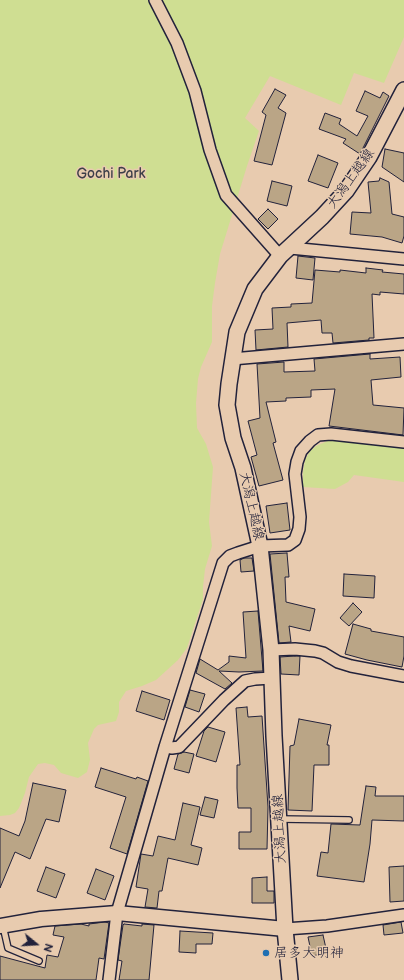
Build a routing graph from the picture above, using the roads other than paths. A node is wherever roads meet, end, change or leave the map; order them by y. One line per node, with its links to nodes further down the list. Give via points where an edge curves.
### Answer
1 (155, 0): 3 (street, via 177,43 195,91 210,150 226,196)
2 (404, 90): 3 (main road, 大潟上越線, via 382,135 358,175 337,202)
3 (285, 252): 4 (street); 6 (main road, 大潟上越線, via 255,289 236,332)
4 (404, 259)
5 (404, 344): 6 (street)
6 (232, 359): 8 (main road, 大潟上越線, via 227,405)
7 (404, 442): 8 (street, via 331,434 318,435 301,451 297,462 295,474 300,517 295,540 288,545)
8 (260, 546): 9 (main road, 大潟上越線); 12 (street, via 230,556 224,563)
9 (271, 650): 10 (street, via 295,648 315,651 351,666); 11 (main road, 大潟上越線)
10 (404, 676)
11 (272, 678): 12 (street, via 246,681 179,746); 13 (main road, 大潟上越線)
12 (165, 747): 15 (street)
13 (280, 819): 14 (lane); 18 (main road, 大潟上越線)
14 (349, 820)
15 (117, 913): 17 (street, via 41,919); 18 (street); 20 (street)
16 (404, 914): 18 (street, via 327,926)
17 (2, 926): 19 (lane, via 8,948)
18 (285, 929): 21 (main road, 大潟上越線)
19 (39, 961)
20 (109, 980)
21 (290, 980)

